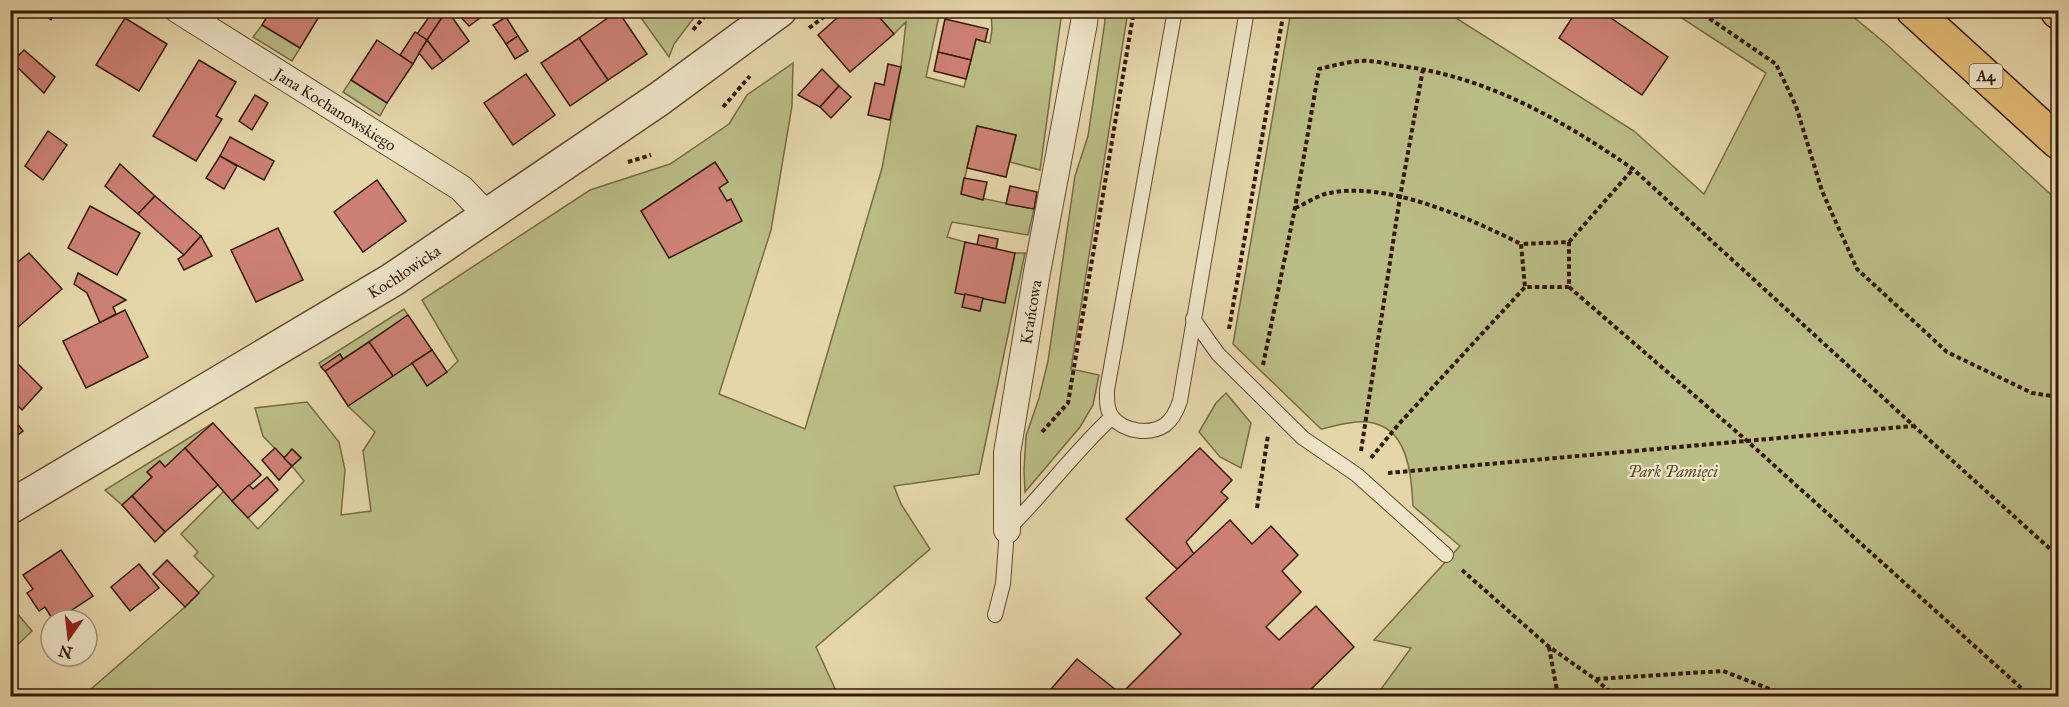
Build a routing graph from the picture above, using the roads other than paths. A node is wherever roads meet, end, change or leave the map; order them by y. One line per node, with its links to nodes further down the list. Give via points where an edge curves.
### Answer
1 (178, 10): 8 (street, Jana Kochanowskiego, via 461,188)
2 (780, 10): 8 (street, Kochłowicka, via 659,99)
3 (1085, 10): 12 (street, Krańcowa, via 1007,453)
4 (1175, 10): 10 (lane, via 1107,390)
5 (1247, 10): 9 (lane)
6 (1913, 10): 7 (highway, A4)
7 (2058, 142)
8 (487, 215): 11 (street, Kochłowicka, via 392,280)
9 (1194, 319): 10 (lane, via 1176,413 1166,424 1141,431 1125,427); 13 (lane, via 1218,354 1303,438 1358,475)
10 (1112, 417): 12 (lane)
11 (10, 507)
12 (1007, 530): 14 (lane, Krańcowa, via 1003,584)
13 (1446, 555)
14 (995, 615)

